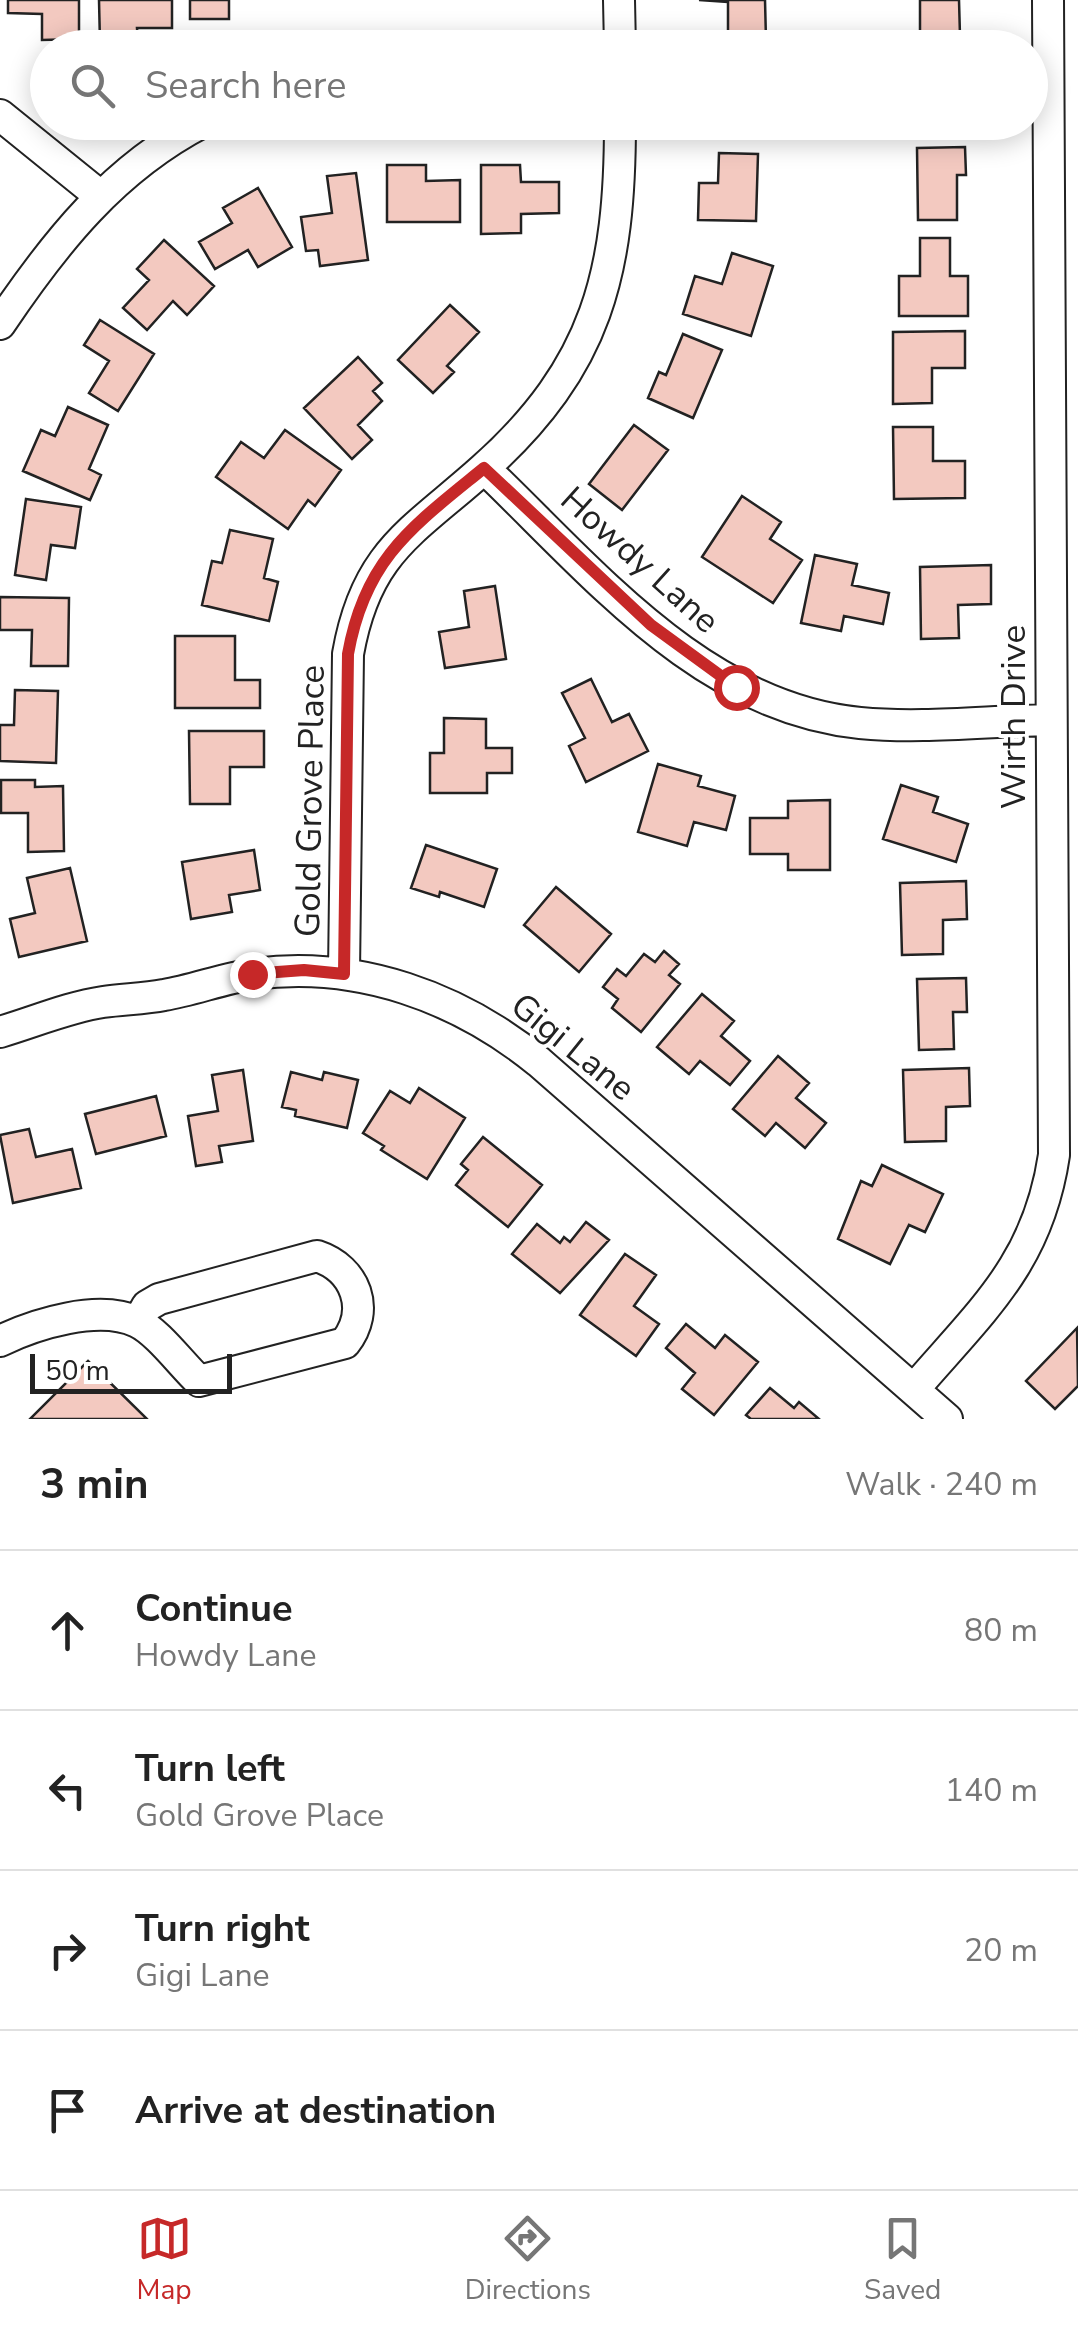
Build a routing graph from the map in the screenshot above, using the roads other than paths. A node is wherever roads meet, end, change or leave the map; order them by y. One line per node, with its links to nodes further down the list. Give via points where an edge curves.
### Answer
1 (619, 0): 3 (street)
2 (1048, 0): 10 (street, Wirth Drive)
3 (620, 30)
4 (0, 116): 7 (street)
5 (172, 140): 7 (street)
6 (620, 140): 9 (street, Gold Grove Place, via 612,260 590,329 544,406)
7 (99, 196): 8 (street)
8 (0, 324)
9 (484, 468): 10 (street, Howdy Lane, via 651,625 736,687 787,708 858,723); 11 (street, Gold Grove Place, via 404,534 374,576 352,630)
10 (1050, 720): 15 (street, Wirth Drive, via 1054,1156 1048,1194 1010,1277)
11 (344, 974): 12 (street, Gigi Lane, via 252,974 162,996 100,1002); 15 (street, Gigi Lane, via 462,1010 505,1035)
12 (0, 1032)
13 (138, 1322): 13 (street, via 198,1381 345,1343 361,1309 348,1274 318,1256 160,1299); 14 (street, via 108,1316 46,1324)
14 (0, 1341)
15 (914, 1388): 16 (street, Gigi Lane)
16 (946, 1419)

